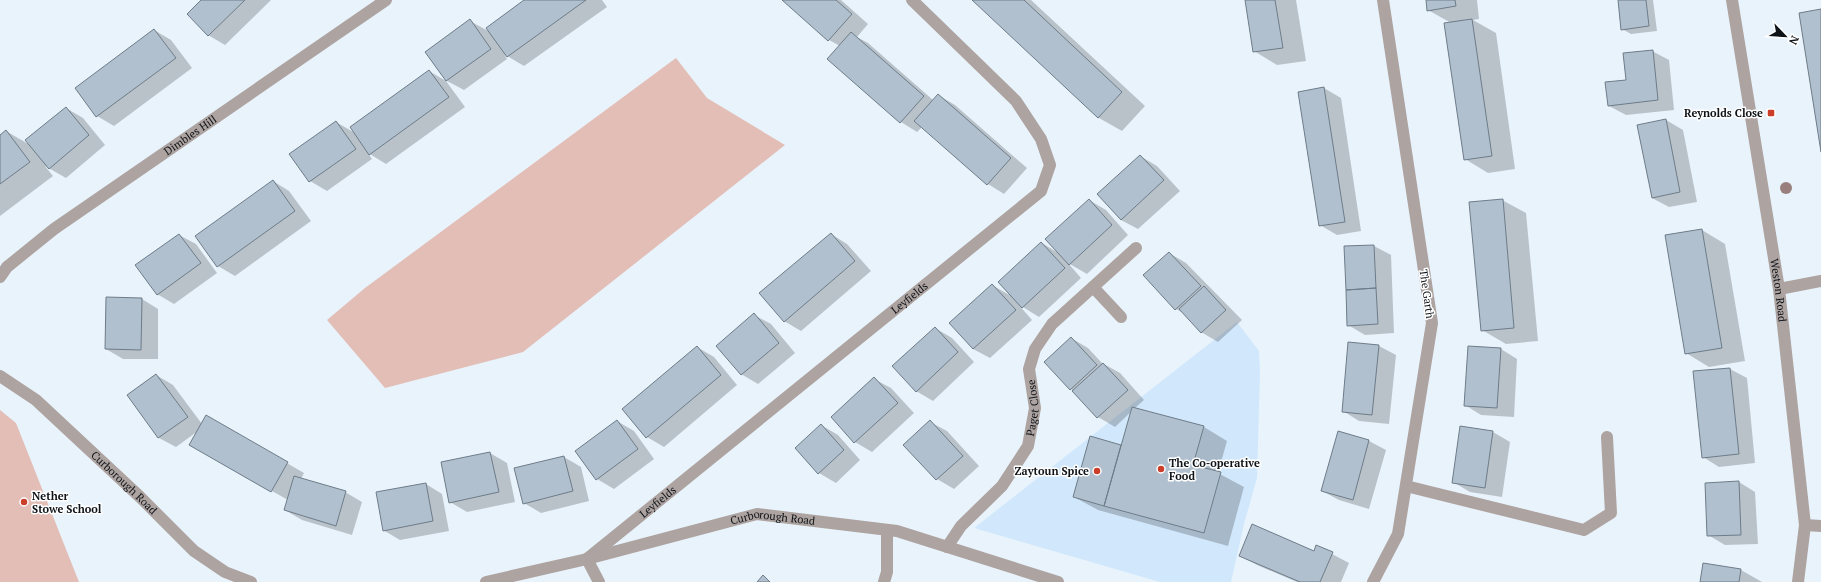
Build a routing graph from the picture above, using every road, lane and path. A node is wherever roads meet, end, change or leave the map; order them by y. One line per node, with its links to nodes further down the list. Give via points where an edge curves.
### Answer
1 (386, 0): 6 (street, Dimbles Hill, via 54,229 6,267)
2 (912, 0): 18 (street, Leyfields, via 1016,101 1041,139 1050,165 1041,191)
3 (1383, 0): 13 (street, The Garth, via 1432,323)
4 (1732, 0): 9 (street, Weston Road)
5 (1136, 248): 8 (street, Paget Close)
6 (0, 277)
7 (1821, 281): 9 (street)
8 (1093, 287): 10 (street); 17 (street, Paget Close, via 1052,324 1035,349 1029,369 1035,408 1028,446 1002,486 961,526)
9 (1779, 289): 14 (street, Weston Road)
10 (1121, 317)
11 (0, 376): 19 (street, Curborough Road, via 36,400 140,497 194,552 225,572)
12 (1608, 436): 13 (street, via 1611,513 1584,530)
13 (1406, 486): 24 (street, The Garth, via 1398,534)
14 (1805, 525): 15 (street); 25 (street, Weston Road)
15 (1821, 526)
16 (887, 530): 17 (street, Curborough Road); 18 (street, Curborough Road, via 757,514); 22 (street, via 887,572)
17 (947, 547): 23 (street, Curborough Road)
18 (587, 559): 20 (street, Curborough Road); 21 (street)
19 (251, 582)
20 (486, 582)
21 (599, 582)
22 (884, 582)
23 (1058, 582)
24 (1373, 582)
25 (1798, 582)

